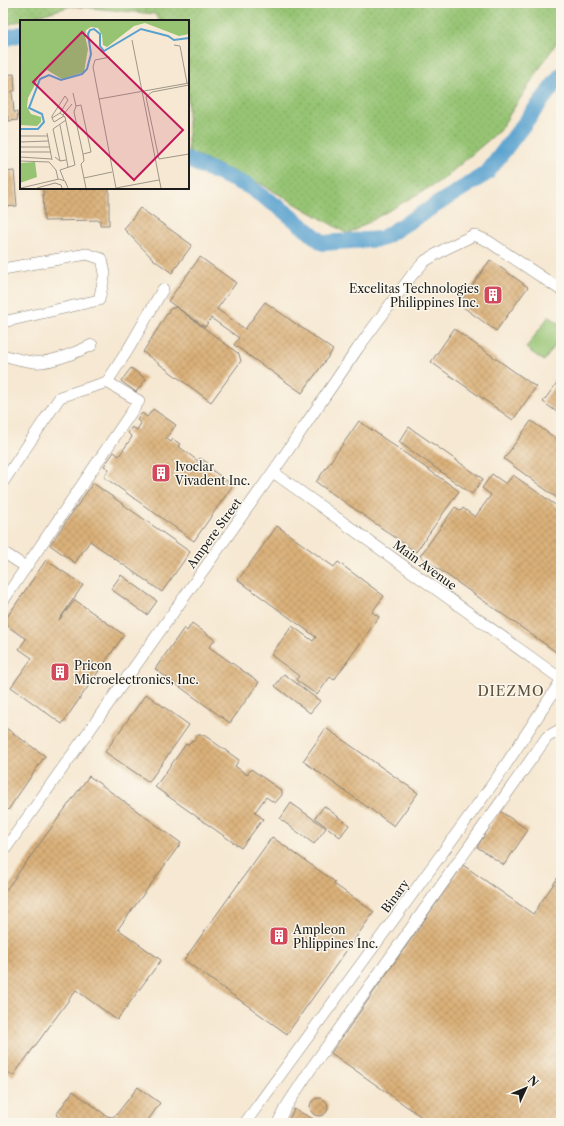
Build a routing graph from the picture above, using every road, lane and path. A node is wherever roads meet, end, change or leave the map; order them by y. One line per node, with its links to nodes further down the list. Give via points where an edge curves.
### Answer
1 (3, 269): 4 (street, via 87,254 102,259 105,273 99,300)
2 (163, 289): 7 (street)
3 (561, 290): 8 (street, Ampere Street, via 488,241 474,235 426,261 412,275 358,348)
4 (3, 322)
5 (92, 345): 6 (street, via 53,360 36,362)
6 (3, 355)
7 (107, 382): 9 (street, via 60,397); 11 (street, via 139,401)
8 (273, 472): 13 (street, Main Avenue); 15 (street, Ampere Street)
9 (3, 482)
10 (3, 552): 11 (street)
11 (26, 568): 12 (street)
12 (3, 601)
13 (561, 680): 16 (street, Binary, via 492,784)
14 (561, 729): 17 (street, via 547,737 310,1070)
15 (3, 852)
16 (246, 1123)
17 (278, 1123)

